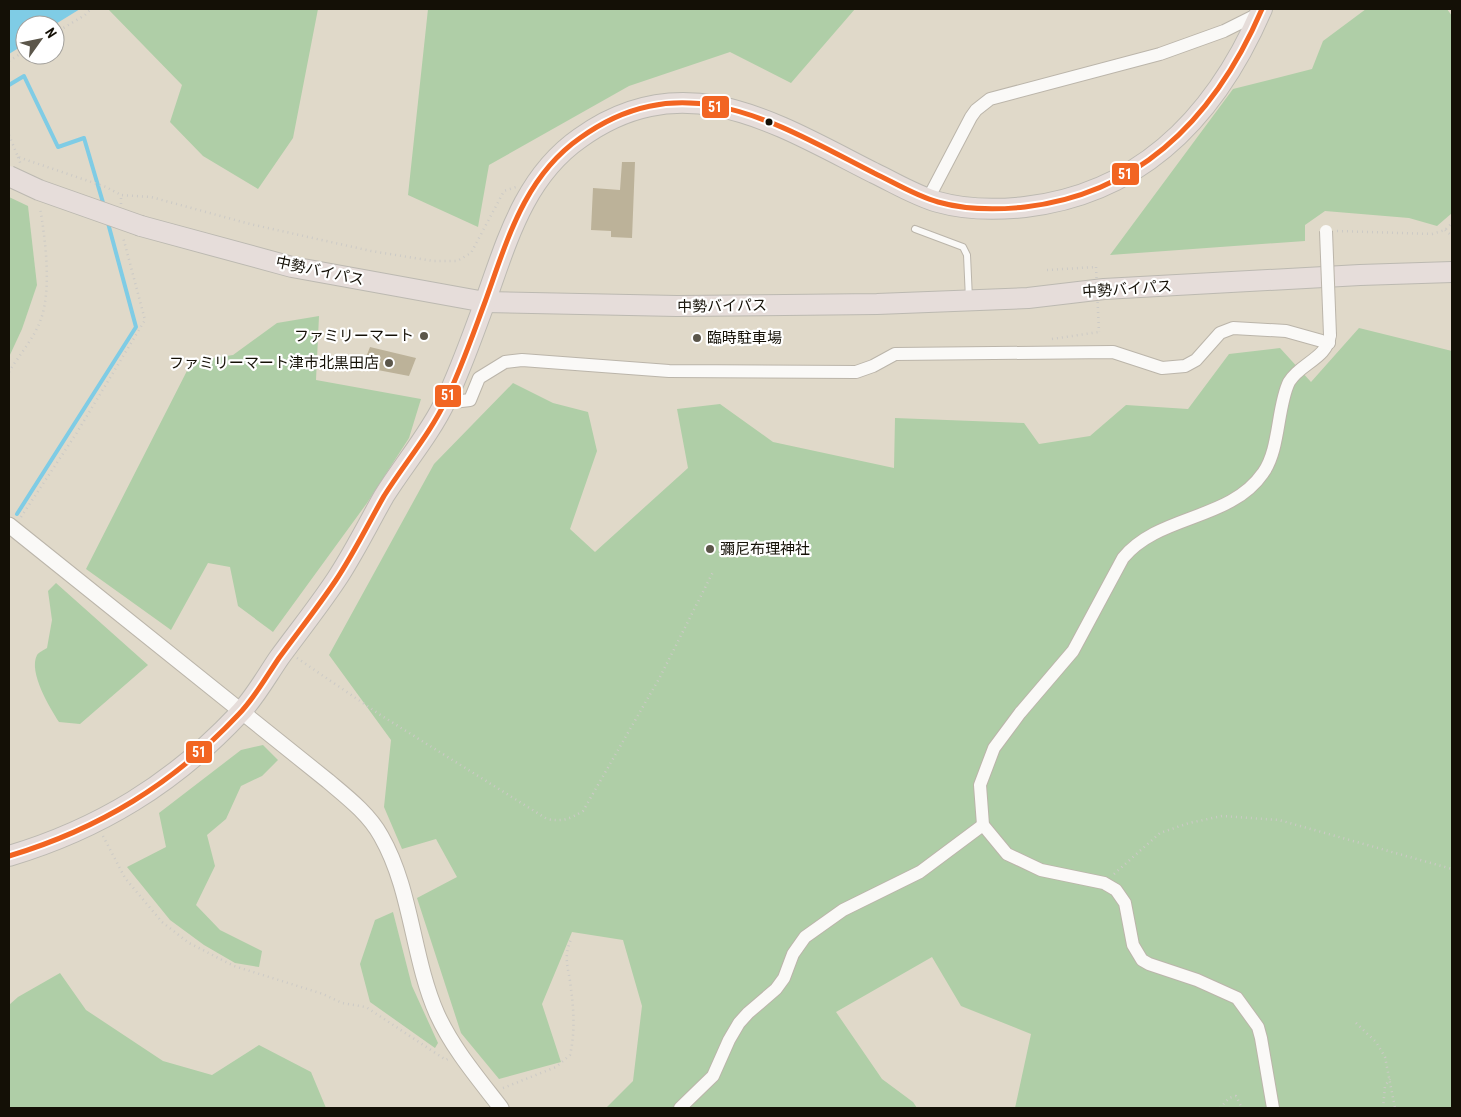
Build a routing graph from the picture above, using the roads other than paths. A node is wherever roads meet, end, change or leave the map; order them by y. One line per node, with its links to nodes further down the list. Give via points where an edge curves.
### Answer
1 (1261, 11): 3 (street, via 1224,31 1160,54 990,99 971,117); 3 (highway, via 1237,61 1199,114 1161,151 1122,178 1064,200 1005,209 968,207)
2 (15, 171): 11 (highway, 中勢バイパス, bridge, via 39,190 141,226 292,267)
3 (928, 198): 11 (highway, via 785,128 734,109 700,102 660,104 593,128 562,151 528,193 505,242)
4 (915, 229): 10 (lane, via 963,247 967,255)
5 (1326, 231): 12 (street, bridge)
6 (1452, 266): 8 (highway)
7 (1452, 272): 8 (highway, 中勢バイパス)
8 (1360, 275): 9 (highway); 10 (highway, 中勢バイパス)
9 (1452, 283)
10 (969, 300): 11 (highway, 中勢バイパス, via 677,306)
11 (485, 302): 13 (highway)
12 (1329, 339): 13 (street, via 1286,330 1233,328 1220,334 1196,360 1185,366 1162,368 1113,352 895,354 865,370 847,372 669,371 522,360 505,362 479,378 470,400); 16 (street, via 1322,353 1300,369 1289,383 1273,449 1265,471 1252,488 1214,510 1155,532 1133,546 1123,558 1073,651 994,748 980,785)
13 (445, 403): 15 (highway, via 385,496 338,578)
14 (11, 528): 15 (street)
15 (241, 712): 17 (highway, via 169,777 118,812 50,843); 18 (street, via 354,803 381,834 396,869 436,1012 459,1054)
16 (983, 825): 19 (street, via 920,872 844,910 805,937 776,989 739,1023 713,1076); 20 (street, via 1007,854 1041,870 1104,883 1122,896 1133,944 1142,960 1237,998 1258,1027)
17 (9, 856)
18 (501, 1108)
19 (680, 1108)
20 (1273, 1108)

